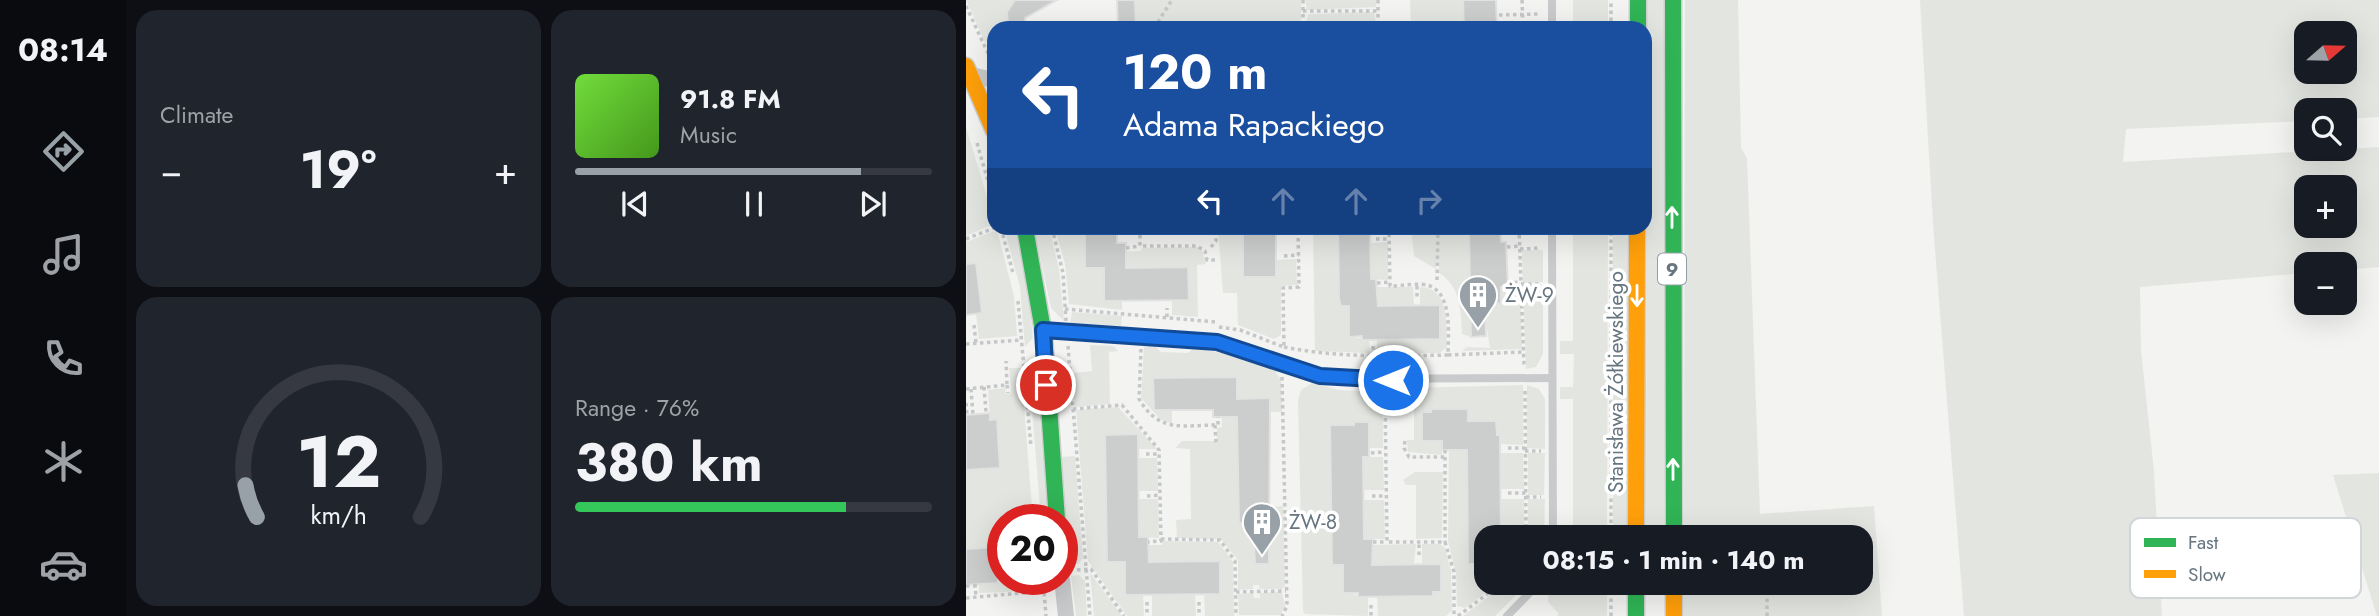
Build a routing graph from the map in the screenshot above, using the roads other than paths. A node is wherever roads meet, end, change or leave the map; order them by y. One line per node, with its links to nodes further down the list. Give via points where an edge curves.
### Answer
1 (1552, 0): 4 (lane)
2 (1638, 0): 5 (main road)
3 (1673, 0): 17 (main road, 9, one-way to 3)
4 (1552, 21)
5 (1638, 21)
6 (968, 71): 7 (street); 8 (main road)
7 (987, 78)
8 (987, 115)
9 (1027, 235): 12 (main road)
10 (1552, 235): 13 (lane)
11 (1637, 235): 16 (main road, Stanisława Żółkiewskiego / 9, one-way to 16)
12 (1043, 330): 13 (lane, via 1225,343 1329,378); 14 (main road)
13 (1552, 378): 15 (lane)
14 (1056, 504)
15 (1553, 525)
16 (1636, 525)
17 (1674, 525)
18 (1064, 595): 22 (street)
19 (1527, 595): 23 (lane)
20 (1636, 595): 24 (main road)
21 (1674, 595): 25 (main road)
22 (1066, 616)
23 (1507, 616)
24 (1636, 616)
25 (1674, 616)

